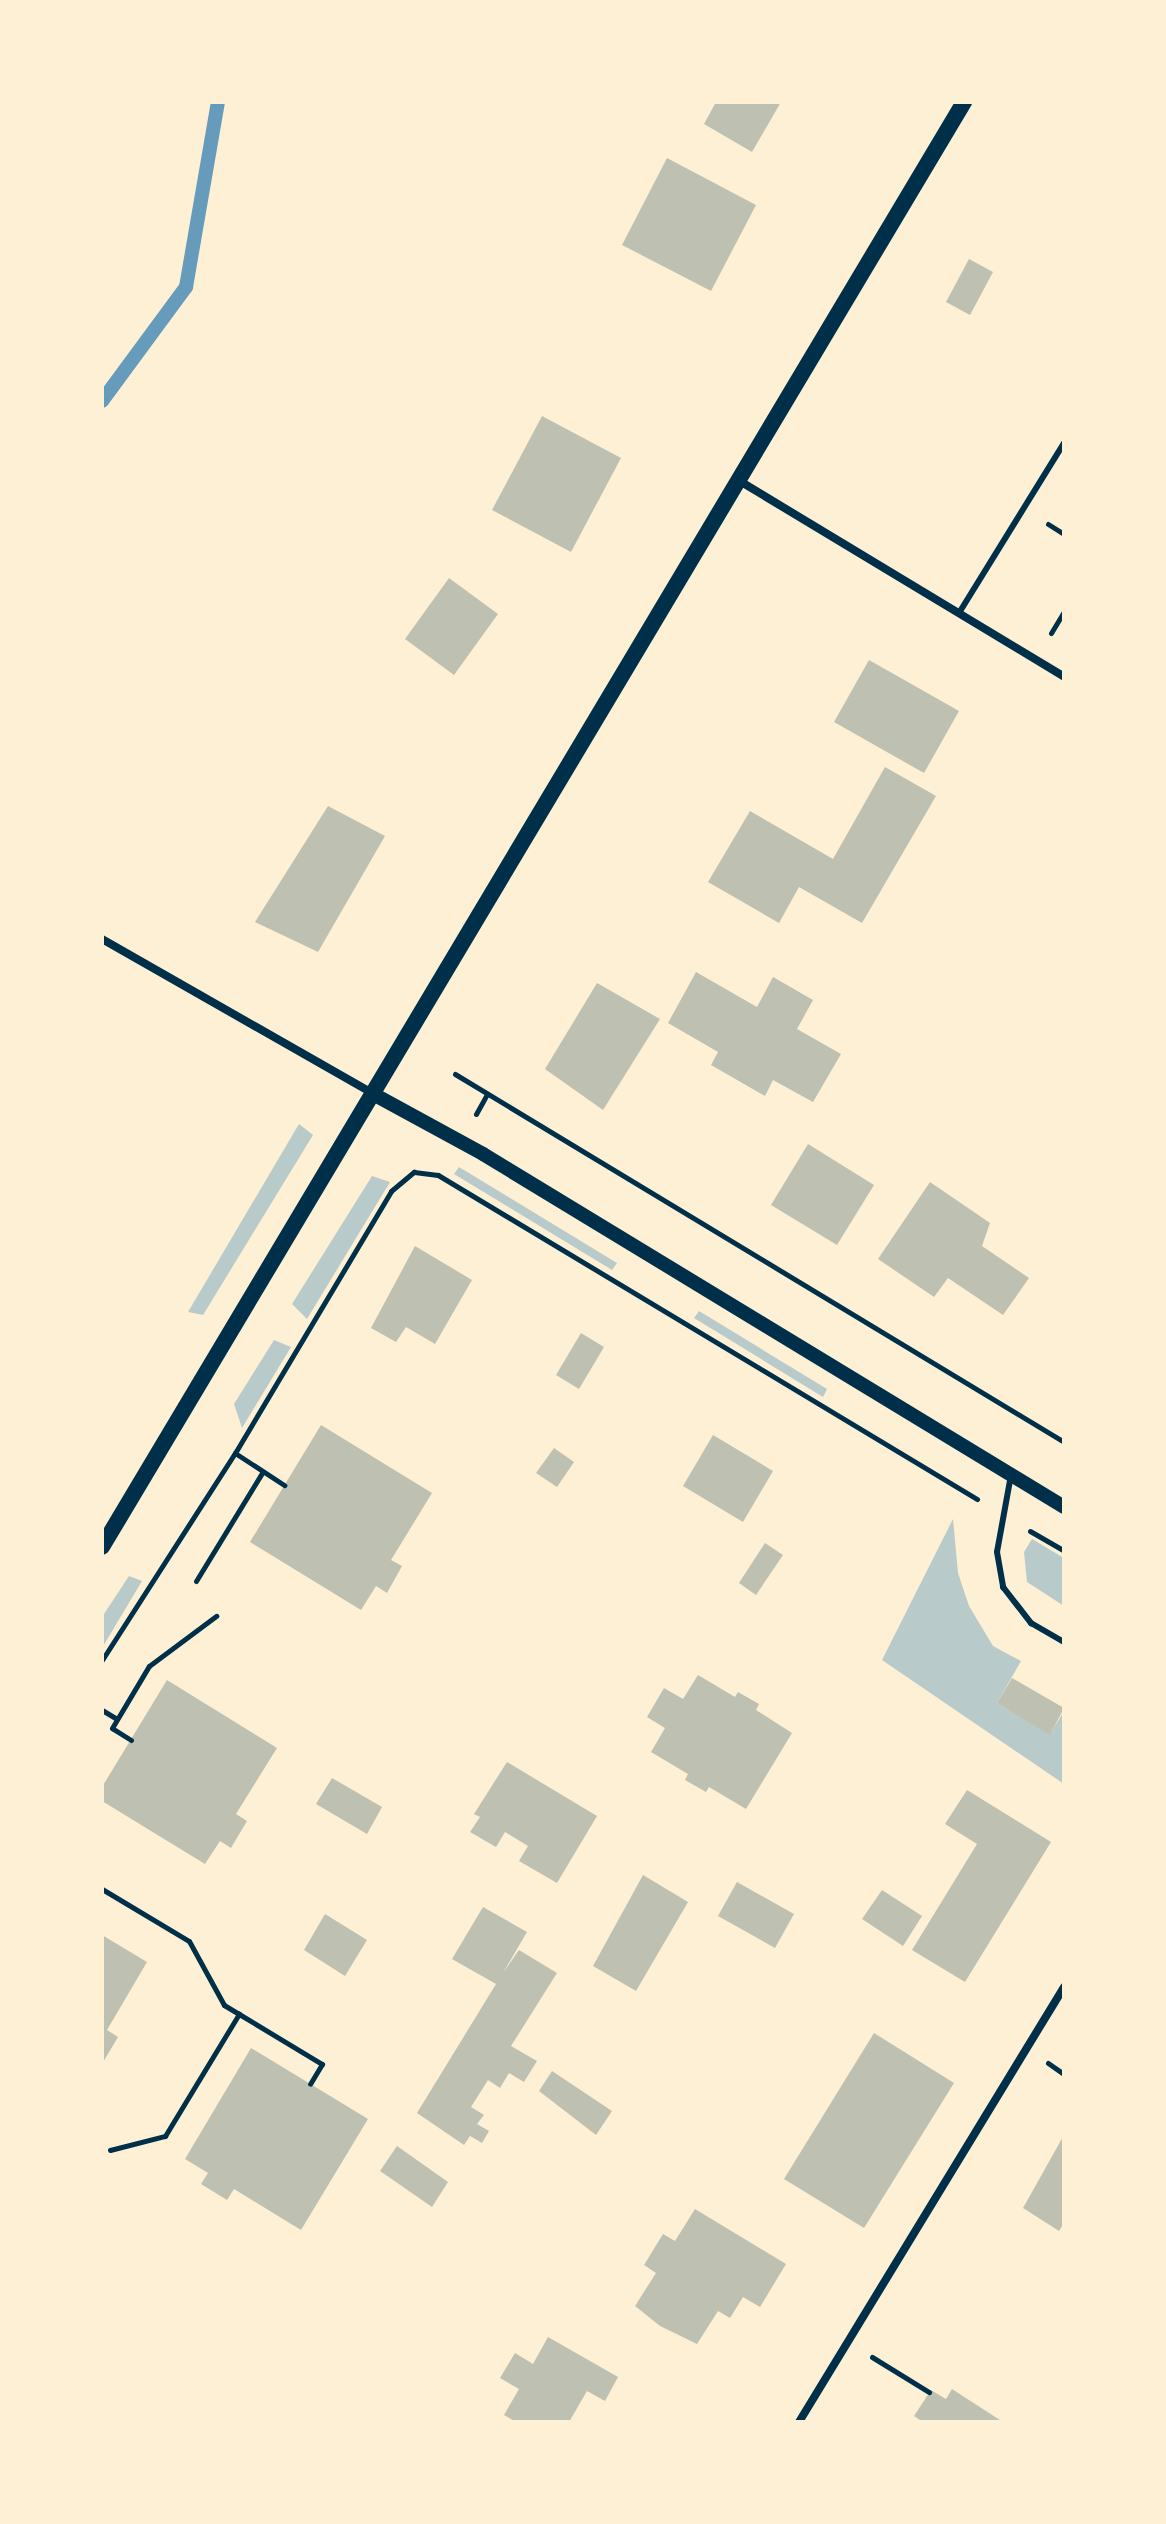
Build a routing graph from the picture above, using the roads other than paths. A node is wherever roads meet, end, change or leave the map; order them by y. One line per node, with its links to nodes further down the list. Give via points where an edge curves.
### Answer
1 (964, 102): 3 (main road)
2 (1064, 443): 4 (lane)
3 (737, 479): 4 (street); 7 (main road)
4 (959, 613): 5 (street)
5 (1064, 677)
6 (102, 939): 7 (street)
7 (375, 1095): 8 (street, via 483,1154); 10 (main road)
8 (1011, 1475): 9 (street); 11 (lane, via 997,1552 1003,1587 1031,1623)
9 (1064, 1507)
10 (102, 1547)
11 (1064, 1642)
12 (1064, 1987): 13 (street)
13 (799, 2422)

